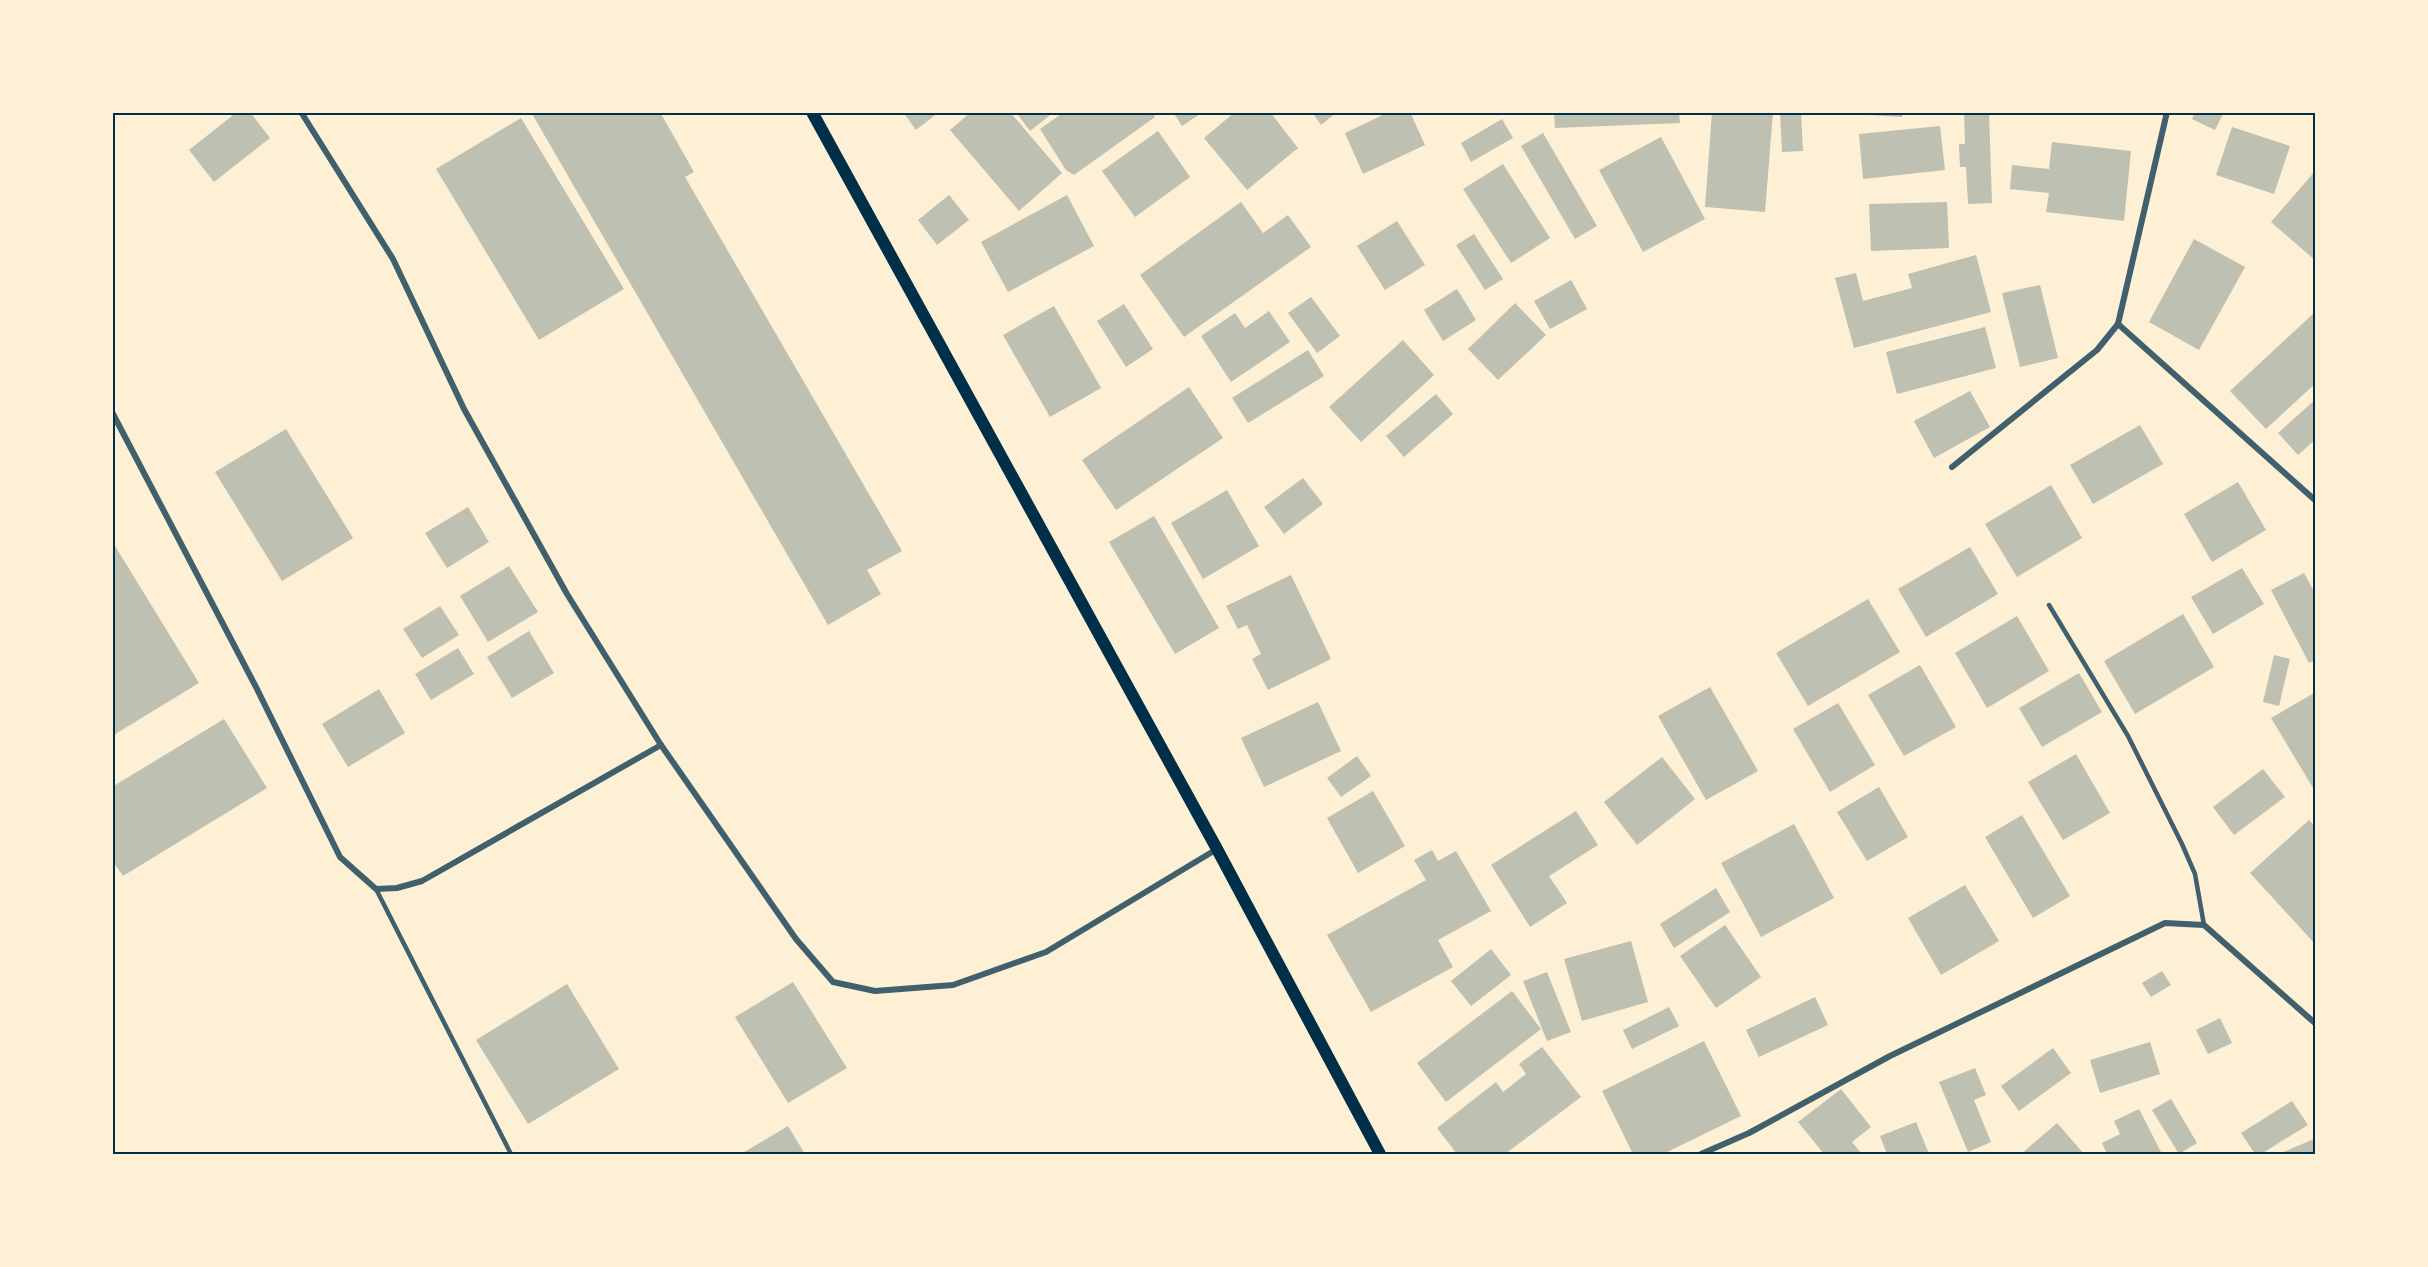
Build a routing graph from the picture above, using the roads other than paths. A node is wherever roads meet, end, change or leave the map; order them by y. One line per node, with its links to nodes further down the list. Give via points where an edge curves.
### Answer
1 (301, 112): 9 (street, via 393,259 464,409 567,594)
2 (812, 112): 10 (main road)
3 (2167, 112): 4 (street)
4 (2118, 324): 6 (street, via 2097,350); 7 (street)
5 (112, 412): 11 (street, via 340,857)
6 (1952, 467)
7 (2316, 501)
8 (2049, 605): 12 (lane, via 2128,736 2182,843 2195,874)
9 (661, 745): 10 (street, via 796,939 826,974 833,982 875,991 953,985 1046,952); 11 (street, via 422,881)
10 (1217, 849): 15 (main road)
11 (376, 889): 14 (lane)
12 (2204, 925): 13 (street); 16 (street, via 2165,923 2133,936)
13 (2316, 1024)
14 (511, 1155)
15 (1380, 1155)
16 (1701, 1155)

